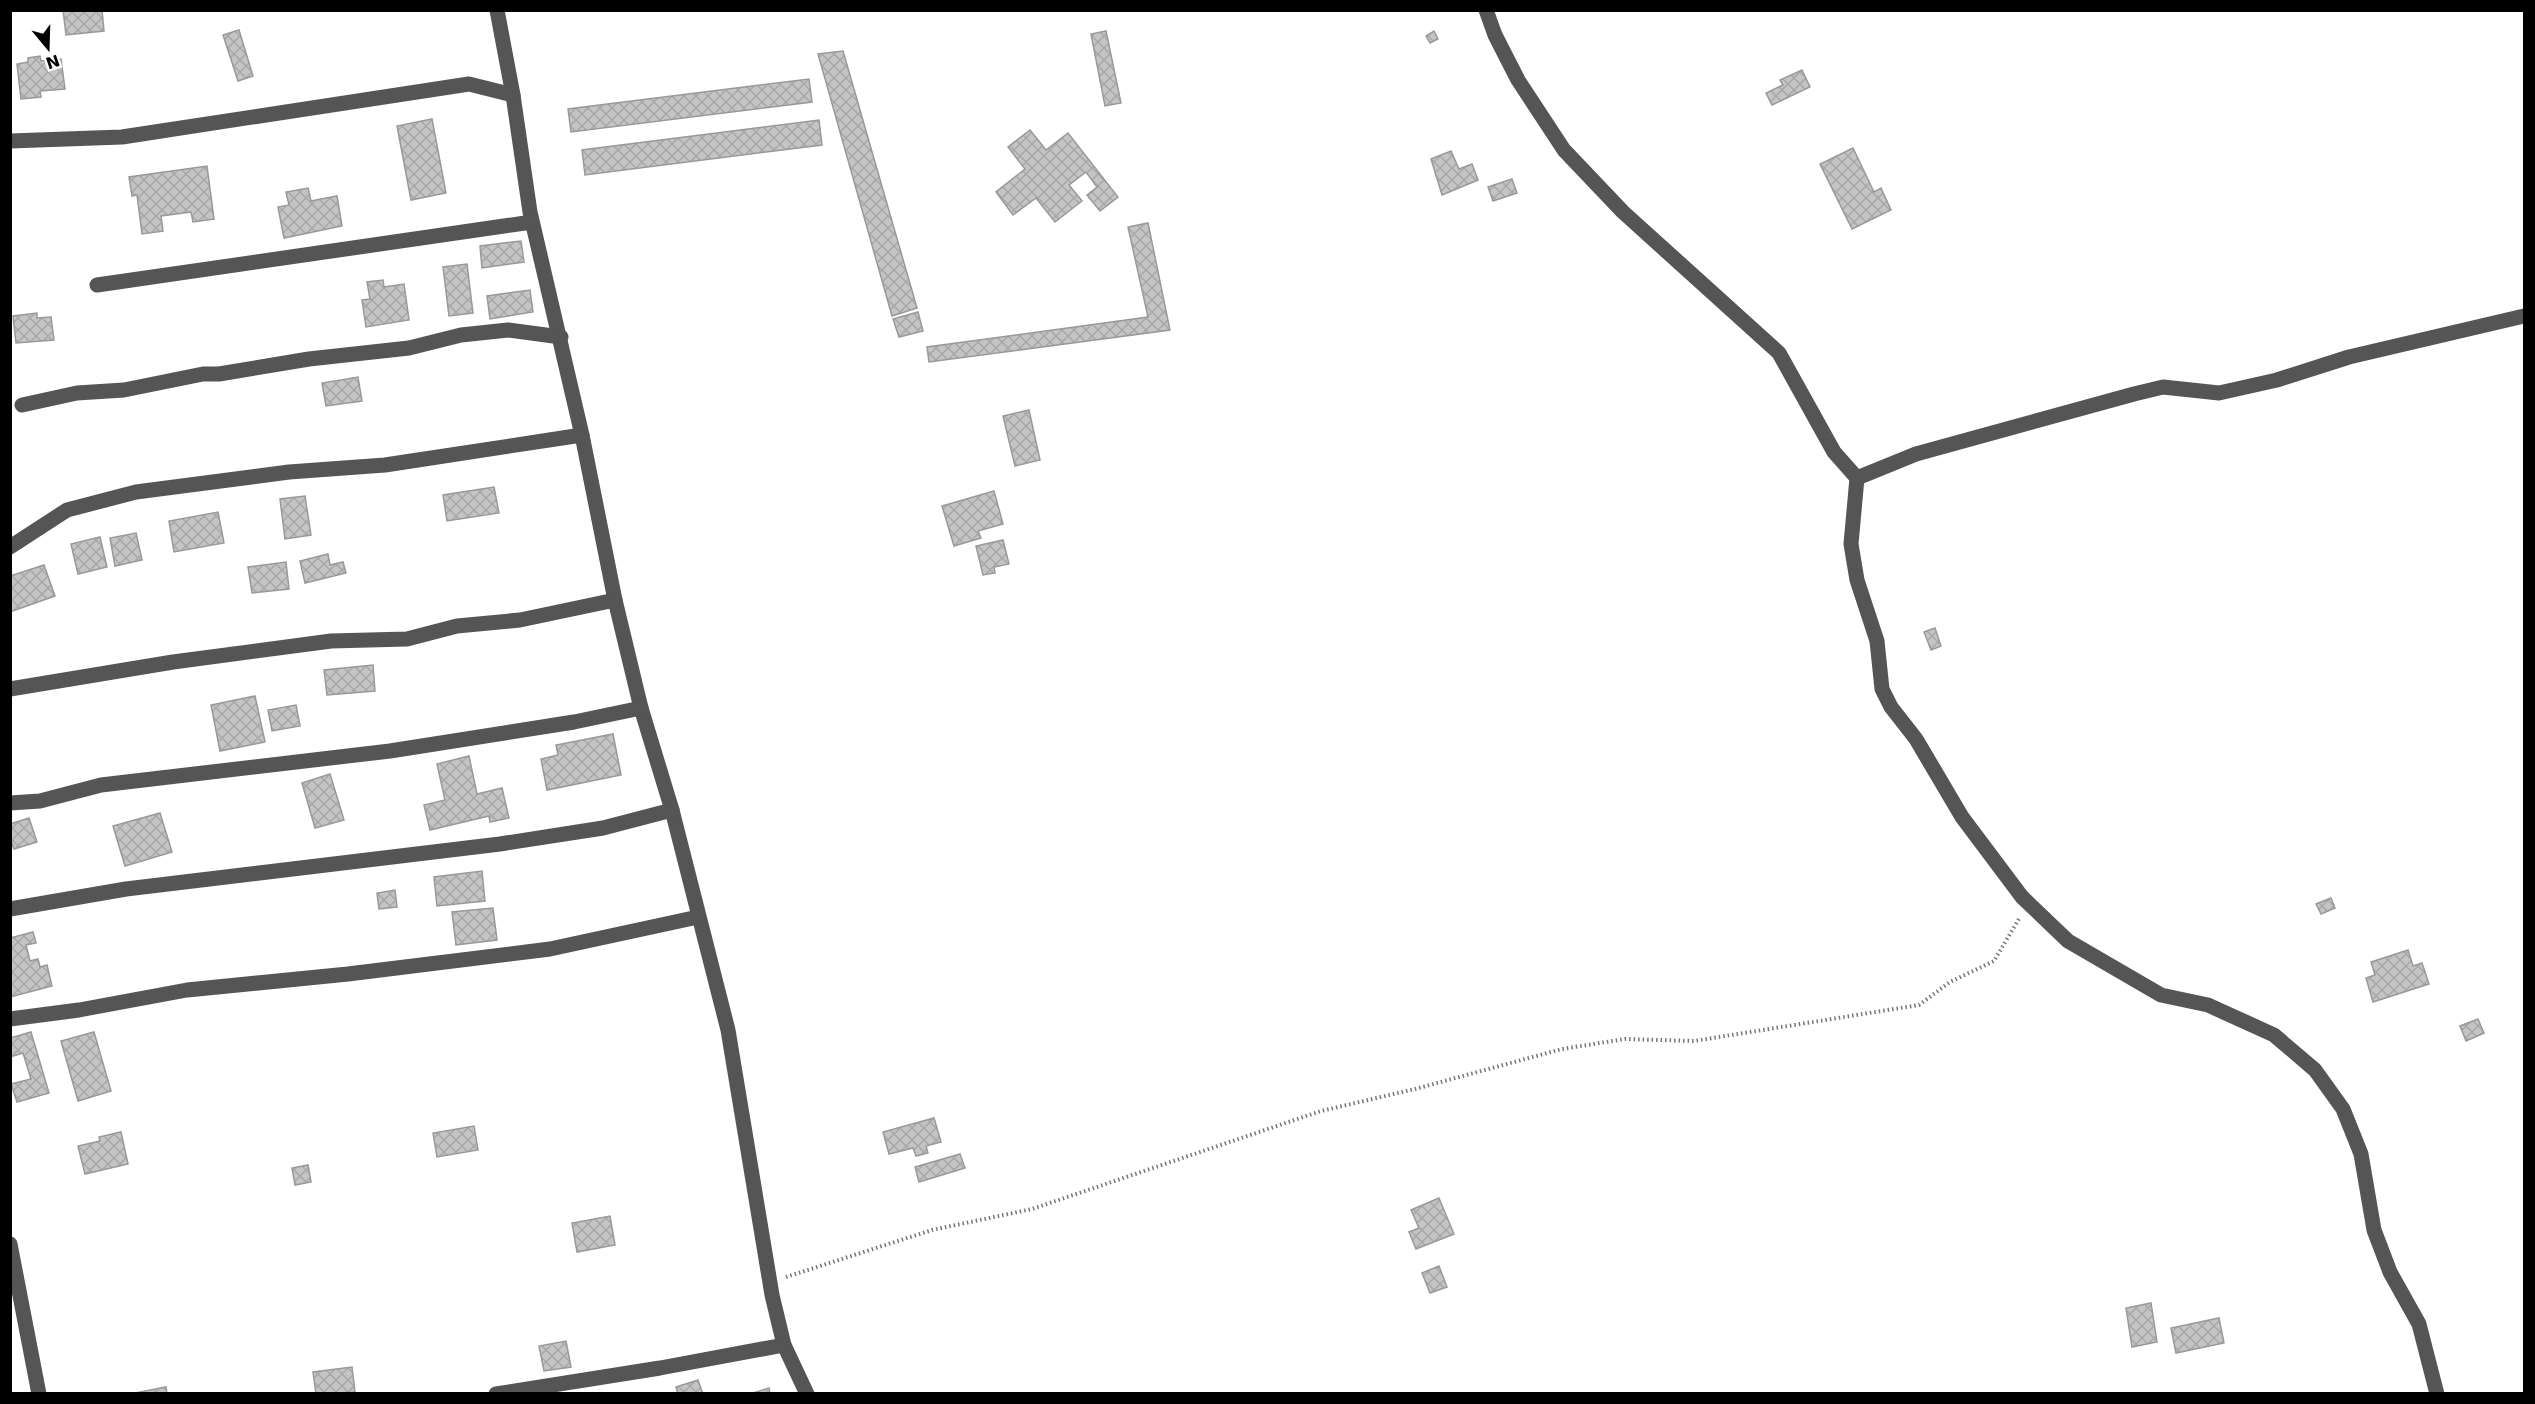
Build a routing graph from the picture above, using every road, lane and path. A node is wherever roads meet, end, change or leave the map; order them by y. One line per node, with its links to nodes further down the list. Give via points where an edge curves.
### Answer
1 (497, 10): 3 (street)
2 (1486, 10): 11 (street, via 1518,80 1564,150 1623,212 1779,353 1834,452)
3 (513, 95): 4 (street, via 469,84 122,137); 5 (street)
4 (10, 141)
5 (532, 222): 6 (street); 8 (street)
6 (97, 285)
7 (2524, 316): 11 (street, via 2349,357 2220,393 2163,387 2134,394 1916,454)
8 (561, 337): 9 (street, via 508,330 461,335 409,348 203,374); 10 (street)
9 (22, 405)
10 (582, 435): 12 (street, via 385,465 289,472 136,492 67,510); 13 (street)
11 (1857, 478): 18 (street, via 1851,544 1857,580 1877,641 1882,689 1962,817)
12 (10, 547)
13 (615, 600): 14 (street, via 520,620 457,626 407,639 320,643); 15 (street)
14 (10, 689)
15 (641, 708): 16 (street, via 390,751 100,785 40,801); 17 (street)
16 (10, 803)
17 (672, 810): 19 (street, via 603,828 500,844 126,889); 20 (street)
18 (2028, 903): 23 (path, via 1994,962 1950,982 1919,1005 1694,1041 1625,1039 1562,1049 1321,1111 1032,1209 932,1230); 28 (street, via 2068,941 2161,995 2208,1005 2274,1035 2315,1070 2343,1109 2361,1154 2374,1230 2390,1272 2419,1324)
19 (10, 909)
20 (699, 917): 21 (street, via 550,949 348,975 187,990); 23 (street, via 728,1030)
21 (10, 1019)
22 (10, 1244): 25 (street)
23 (771, 1282): 24 (street)
24 (784, 1345): 26 (street); 27 (street)
25 (39, 1394)
26 (496, 1394)
27 (807, 1394)
28 (2437, 1394)

